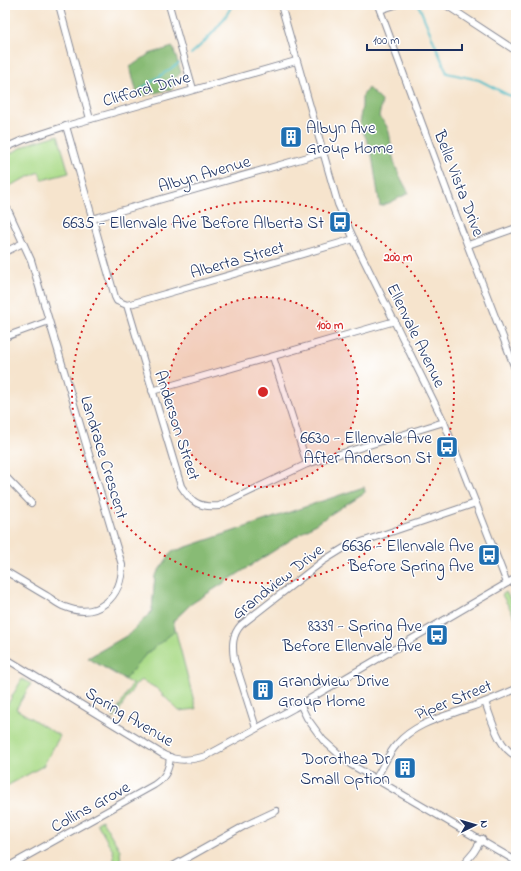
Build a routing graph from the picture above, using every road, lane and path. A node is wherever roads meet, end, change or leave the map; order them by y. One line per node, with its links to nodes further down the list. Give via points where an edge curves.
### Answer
1 (58, 5): 10 (street)
2 (169, 5): 9 (street)
3 (280, 5): 8 (street, Ellenvale Avenue)
4 (395, 5): 6 (street)
5 (446, 5): 7 (street)
6 (379, 7): 19 (street, Belle Vista Drive)
7 (516, 51)
8 (296, 60): 9 (street, Clifford Drive); 13 (street, Ellenvale Avenue)
9 (193, 89): 10 (street, Clifford Drive)
10 (90, 119): 11 (street, Clifford Drive)
11 (66, 126): 12 (street, Clifford Drive); 15 (street)
12 (5, 148)
13 (322, 153): 15 (street, Albyn Avenue); 17 (street, Ellenvale Avenue, via 338,204)
14 (8, 210): 18 (street, Landrace Crescent)
15 (92, 219): 21 (street, via 115,298)
16 (516, 228): 19 (street)
17 (354, 240): 21 (street, Alberta Street); 23 (street, Ellenvale Avenue)
18 (23, 243): 20 (street); 22 (street, Landrace Crescent, via 31,260)
19 (468, 245): 26 (street, Belle Vista Drive)
20 (5, 252)
21 (127, 305): 27 (street, Anderson Street)
22 (49, 321): 24 (street); 33 (street, Landrace Crescent, via 120,556 122,574 114,595 105,604 91,610 79,610 66,607)
23 (395, 321): 25 (street); 28 (street, Ellenvale Avenue)
24 (5, 337)
25 (273, 357): 27 (street); 29 (street)
26 (516, 371)
27 (152, 391): 29 (street, Anderson Street, via 181,486 192,501 198,504 210,507 227,503)
28 (444, 422): 29 (street, Anderson Street); 32 (street, Ellenvale Avenue)
29 (307, 464)
30 (5, 476): 31 (street)
31 (30, 503)
32 (476, 503): 35 (street, Ellenvale Avenue); 40 (street, Grandview Drive, via 344,548 323,561 241,625 234,636 234,659)
33 (5, 571)
34 (516, 578): 35 (street, Spring Avenue)
35 (507, 583): 39 (street, Spring Avenue)
36 (5, 658): 42 (street, Spring Avenue)
37 (516, 689): 38 (street, Piper Street)
38 (485, 702): 41 (street, via 501,741 509,753); 43 (street, Piper Street, via 414,730 394,748)
39 (300, 704): 40 (street, Spring Avenue); 43 (street, via 316,730 333,750 350,764)
40 (256, 728): 42 (street, Spring Avenue, via 206,756 192,760)
41 (516, 756)
42 (170, 757): 47 (street, Collins Grove, via 164,778 154,786)
43 (376, 778): 45 (street)
44 (276, 811): 48 (street)
45 (482, 840): 46 (street); 49 (street)
46 (516, 861)
47 (9, 866)
48 (173, 866)
49 (462, 866)

